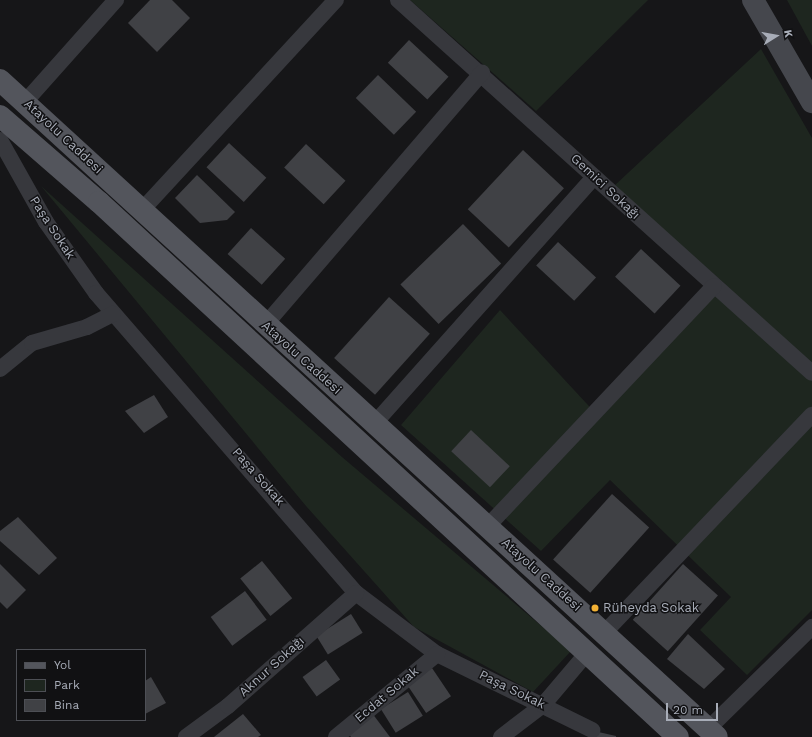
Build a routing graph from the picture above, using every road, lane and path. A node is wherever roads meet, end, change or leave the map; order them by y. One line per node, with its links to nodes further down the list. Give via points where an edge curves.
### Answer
1 (116, 0): 7 (street)
2 (336, 0): 12 (street)
3 (398, 0): 5 (street, Gemici Sokağı)
4 (753, 0): 8 (street)
5 (482, 73): 11 (street, Gemici Sokağı); 15 (street)
6 (0, 80): 7 (main road, Atayolu Caddesi)
7 (25, 102): 12 (main road, Atayolu Caddesi)
8 (812, 102)
9 (0, 116): 24 (main road, Atayolu Caddesi, via 99,202)
10 (0, 140): 14 (street, Paşa Sokak, via 46,222)
11 (594, 177): 13 (street, Gemici Sokağı); 19 (street)
12 (142, 210): 15 (main road, Atayolu Caddesi)
13 (714, 286): 17 (street, Gemici Sokağı); 20 (street)
14 (113, 314): 16 (street, via 87,326 32,343); 21 (street, Paşa Sokak)
15 (265, 325): 19 (main road, Atayolu Caddesi)
16 (0, 369)
17 (812, 373)
18 (812, 415): 23 (street)
19 (374, 424): 20 (main road, Atayolu Caddesi)
20 (487, 527): 23 (main road, Atayolu Caddesi)
21 (356, 593): 25 (street, Paşa Sokak); 29 (street, Aknur Sokağı, via 228,706)
22 (812, 627): 28 (street)
23 (605, 632): 24 (street); 28 (main road, Atayolu Caddesi)
24 (587, 653): 26 (street); 32 (main road, Atayolu Caddesi)
25 (437, 654): 26 (street, Paşa Sokak); 30 (street, Ecdat Sokak)
26 (544, 705): 27 (street, Paşa Sokak); 31 (street)
27 (592, 730)
28 (712, 733)
29 (186, 737)
30 (336, 737)
31 (501, 737)
32 (678, 737)

